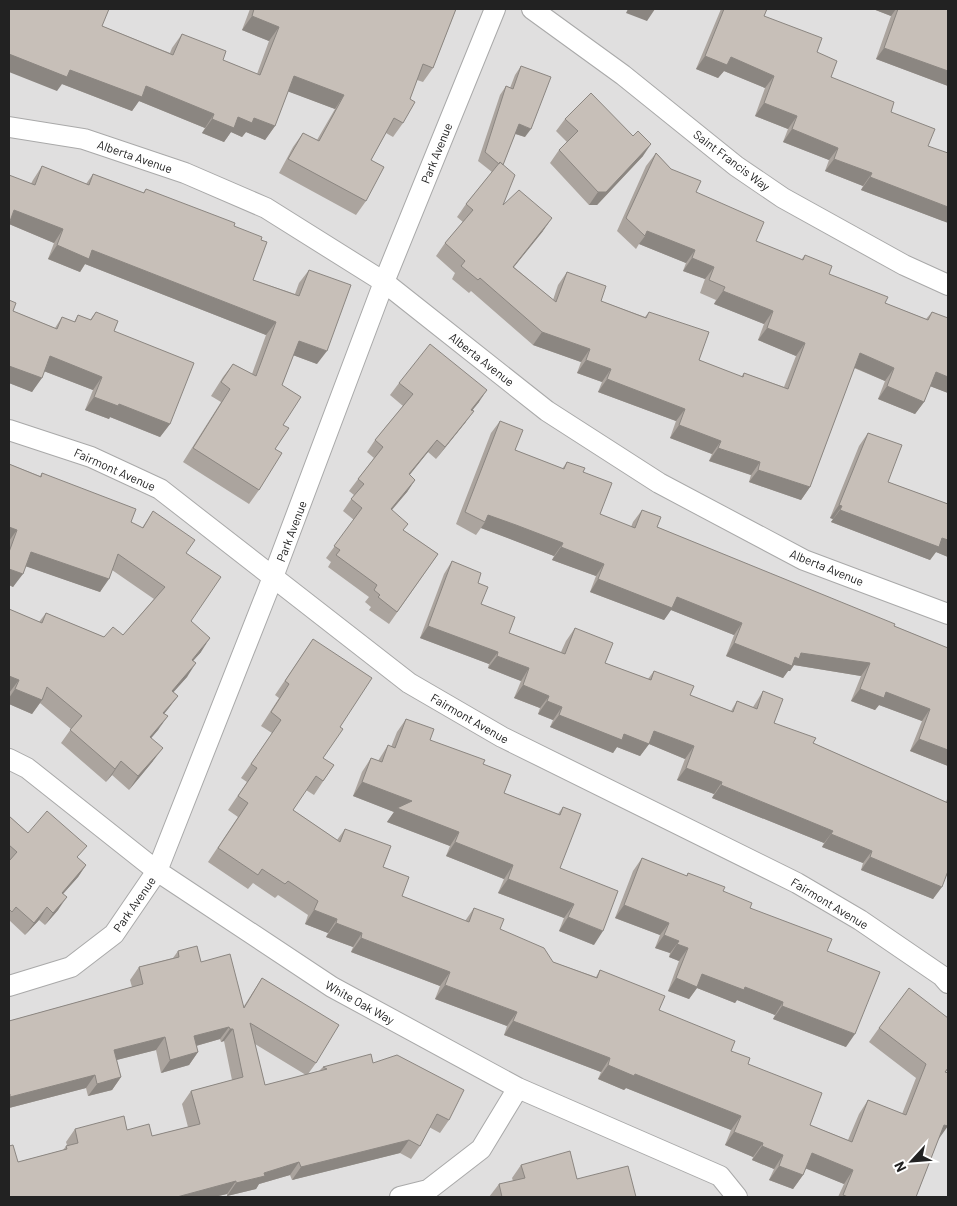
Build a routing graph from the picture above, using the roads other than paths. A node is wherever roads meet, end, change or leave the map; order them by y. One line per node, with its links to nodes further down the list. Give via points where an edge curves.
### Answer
1 (495, 9): 4 (street, Park Avenue)
2 (532, 9): 5 (street, Saint Francis Way, via 623,75 736,166 783,198 904,265)
3 (9, 127): 4 (street, Alberta Avenue, via 84,139 185,173 266,208)
4 (384, 282): 7 (street, Park Avenue); 8 (street, Alberta Avenue, via 547,410 659,483 804,560)
5 (948, 285)
6 (9, 430): 7 (street, Fairmont Avenue, via 91,457 160,490)
7 (273, 577): 10 (street, Park Avenue); 11 (street, Fairmont Avenue, via 409,682 502,737 797,882 860,920)
8 (948, 614)
9 (9, 759): 10 (street, White Oak Way, via 28,768)
10 (157, 871): 12 (street, Park Avenue, via 114,934 71,967); 13 (street, White Oak Way, via 332,988)
11 (948, 983)
12 (9, 986)
13 (518, 1088): 14 (street, via 481,1149 428,1190); 15 (street, White Oak Way, via 720,1176)
14 (400, 1197)
15 (737, 1197)

